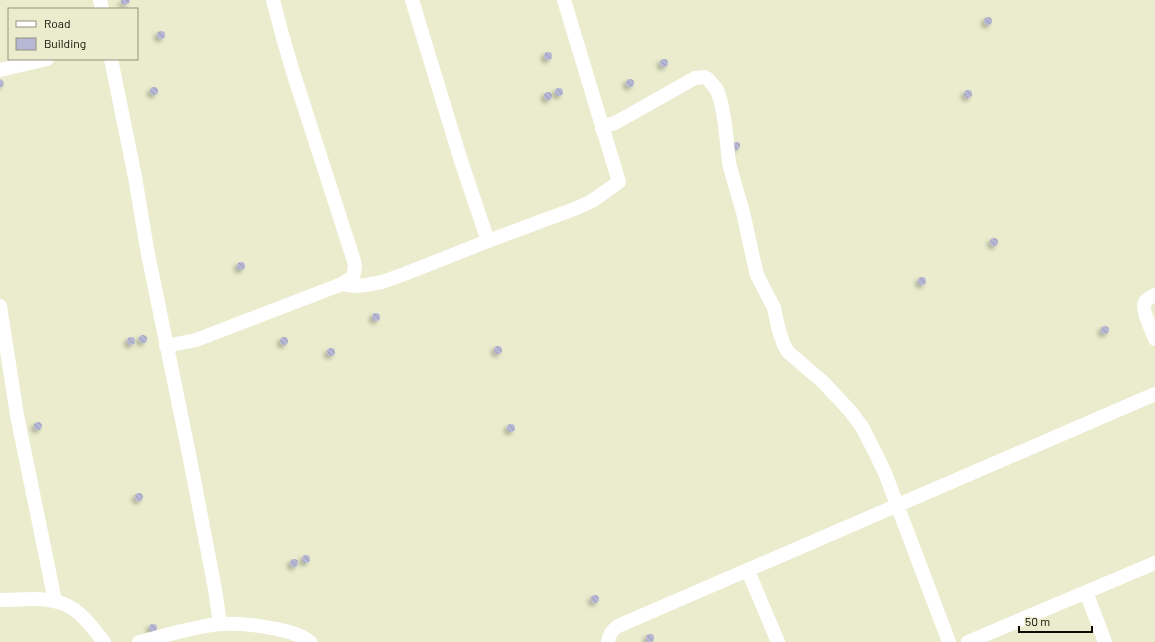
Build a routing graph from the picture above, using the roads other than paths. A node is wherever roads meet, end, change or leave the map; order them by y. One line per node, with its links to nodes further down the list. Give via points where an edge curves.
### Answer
1 (273, 0): 9 (street, via 287,52 354,261 353,277)
2 (412, 0): 8 (street)
3 (564, 0): 7 (street)
4 (43, 60): 6 (street)
5 (111, 60): 13 (street)
6 (0, 70)
7 (602, 129): 8 (street, via 619,182 577,208); 15 (street, via 695,78 704,77 714,86 721,102 732,178 743,212 757,275 774,308 781,338 788,352 823,382 862,427 882,466)
8 (488, 241): 9 (street, via 382,282 366,286)
9 (342, 284): 13 (street, via 196,340)
10 (1155, 295): 12 (street, via 1146,300 1144,306)
11 (0, 306): 20 (street, via 17,415)
12 (1155, 339)
13 (166, 346): 21 (street)
14 (1155, 394): 15 (street)
15 (897, 506): 17 (street); 27 (street)
16 (1155, 562): 18 (street)
17 (748, 571): 25 (street, via 618,626 611,632); 26 (street)
18 (1086, 592): 28 (street); 29 (street)
19 (0, 600): 20 (street)
20 (55, 601): 22 (street, via 66,604 76,611)
21 (220, 624): 23 (street); 24 (street, via 266,627 290,632)
22 (104, 642)
23 (139, 642)
24 (310, 642)
25 (608, 642)
26 (778, 642)
27 (949, 642)
28 (968, 642)
29 (1106, 642)

